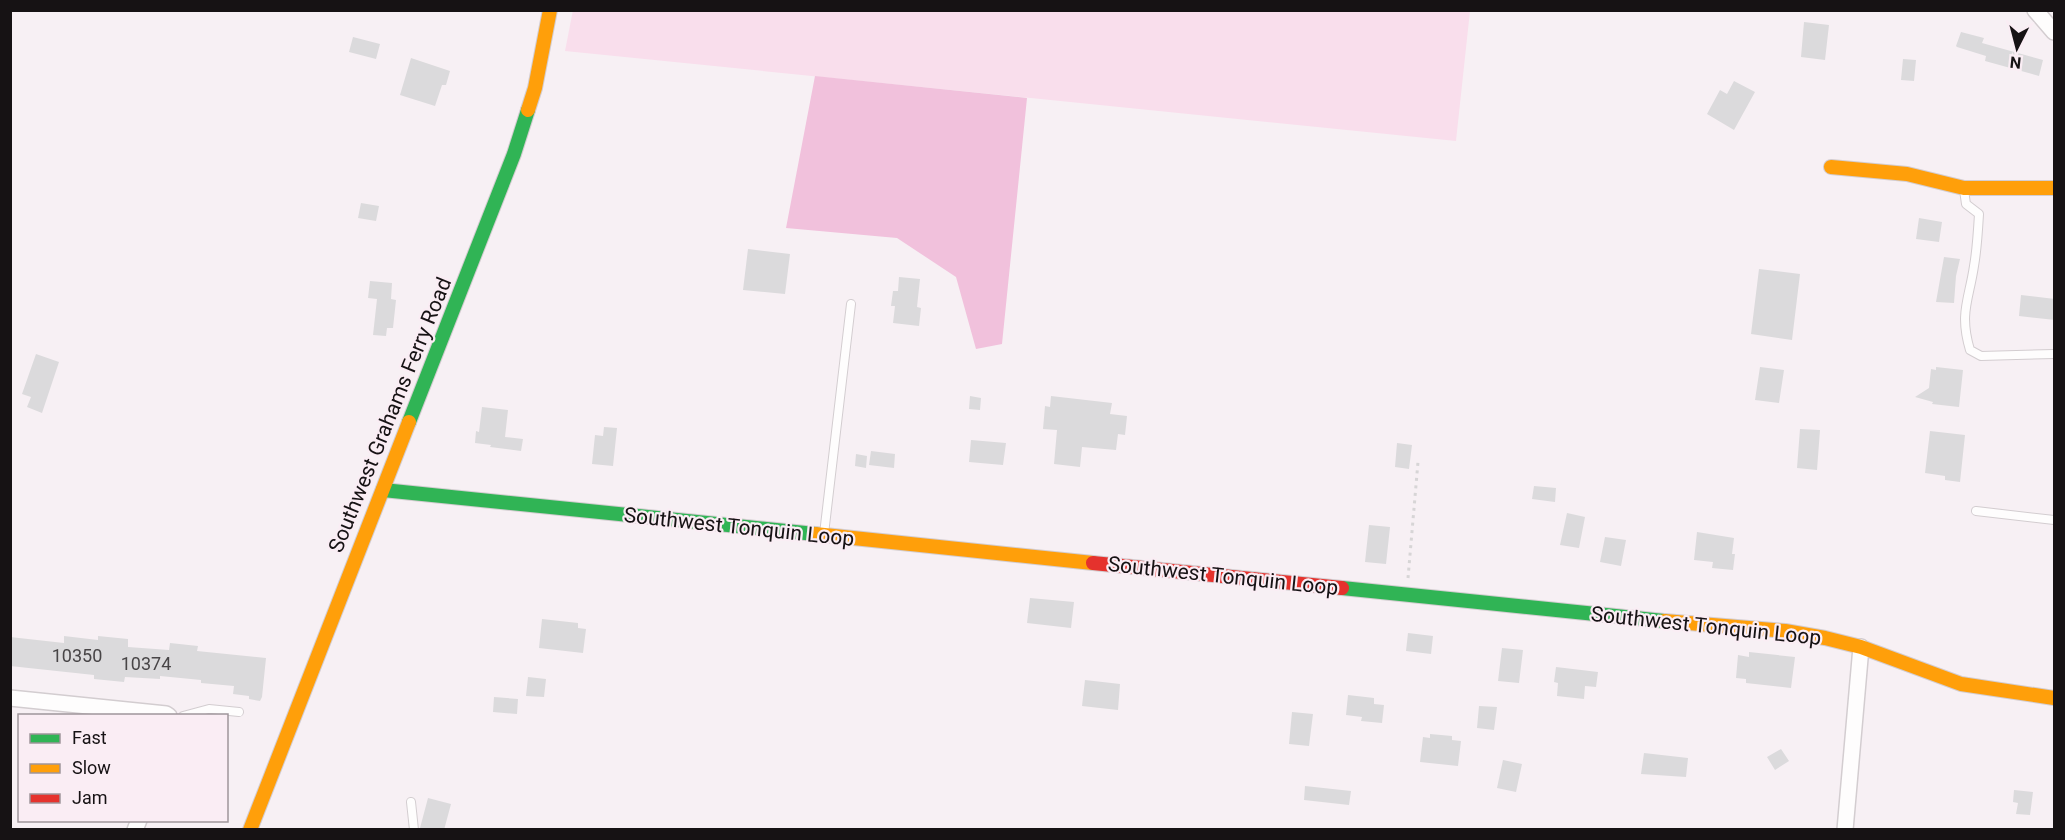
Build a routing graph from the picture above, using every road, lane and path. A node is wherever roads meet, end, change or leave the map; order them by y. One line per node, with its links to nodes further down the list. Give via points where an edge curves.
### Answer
1 (550, 10): 10 (street, Southwest Grahams Ferry Road, via 535,88 514,154)
2 (2035, 10): 3 (street)
3 (2055, 32)
4 (1832, 167): 5 (street, via 1907,174)
5 (1964, 188): 6 (street); 8 (lane, via 1965,204 1979,214 1964,330 1970,350 1981,356)
6 (2055, 188)
7 (851, 304): 13 (lane)
8 (2055, 354)
9 (1418, 462): 14 (path)
10 (383, 490): 13 (street, Southwest Tonquin Loop); 22 (street, Southwest Grahams Ferry Road)
11 (1976, 511): 12 (lane)
12 (2055, 520)
13 (824, 536): 14 (street, Southwest Tonquin Loop)
14 (1406, 595): 15 (street, Southwest Tonquin Loop, via 1785,631)
15 (1861, 647): 17 (street, Southwest Tonquin Loop, via 1961,684); 24 (street)
16 (10, 698): 19 (street)
17 (2055, 698)
18 (239, 712): 20 (lane, via 209,709)
19 (166, 714)
20 (190, 714)
21 (411, 802): 23 (lane)
22 (250, 830)
23 (414, 830)
24 (1845, 830)

